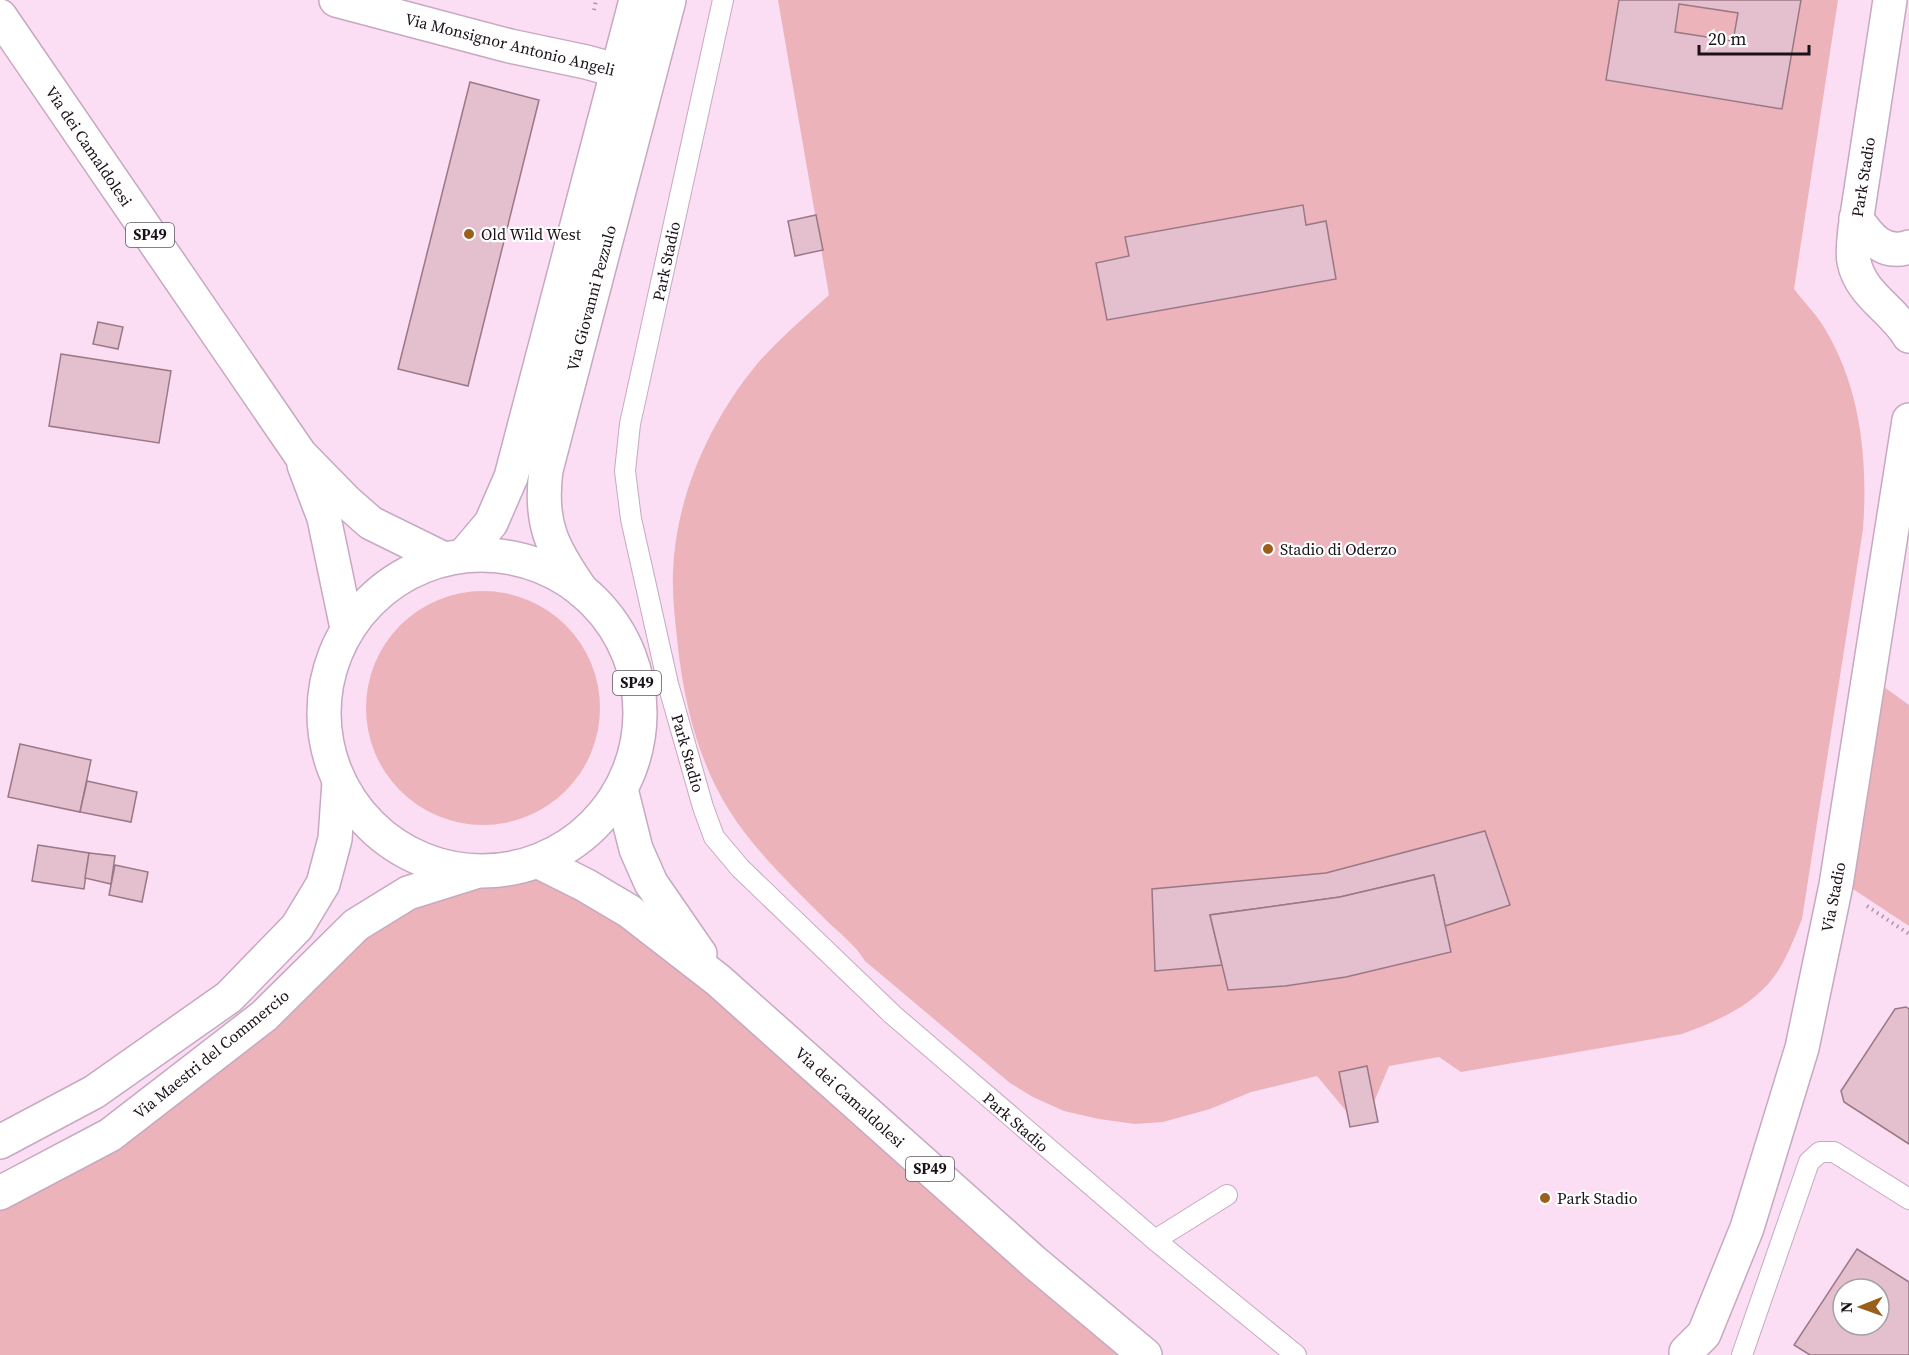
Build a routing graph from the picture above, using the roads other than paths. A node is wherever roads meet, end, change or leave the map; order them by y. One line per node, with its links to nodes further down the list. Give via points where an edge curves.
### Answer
1 (336, 0): 7 (street, Via Monsignor Antonio Angeli)
2 (636, 0): 7 (street, Via Giovanni Pezzulo)
3 (669, 0): 7 (street, Via Giovanni Pezzulo)
4 (723, 0): 25 (lane, Park Stadio, via 630,424 625,471 631,519 668,684 703,807 714,837 740,868 893,1015)
5 (1890, 0): 8 (street, Park Stadio)
6 (0, 16): 12 (street, Via dei Camaldolesi / SP49)
7 (633, 75): 13 (street, Via Giovanni Pezzulo, via 511,477 491,523); 14 (street, Via Giovanni Pezzulo, via 543,496 547,527 558,556)
8 (1856, 218): 9 (street, via 1870,238 1884,248); 10 (street, Park Stadio, via 1854,261 1861,280)
9 (1909, 247)
10 (1909, 336)
11 (1909, 420): 26 (street, Via Stadio, via 1836,885 1802,1048 1750,1219 1704,1334)
12 (300, 454): 13 (street, Via dei Camaldolesi / SP49, via 371,523); 15 (street, Via dei Camaldolesi / SP49, via 324,518)
13 (453, 557): 14 (street, SP49, via 480,553 518,557 563,576); 15 (street, SP49, via 405,573 372,597)
14 (582, 591): 17 (street, SP49, via 601,607 627,648 640,695 638,743)
15 (347, 628): 16 (street, SP49, via 330,664 323,704 326,744)
16 (339, 782): 19 (street, SP49, via 362,818 395,846 433,864); 21 (street, Via Maestri del Commercio, via 335,839 323,884 297,927 229,997 94,1092)
17 (621, 789): 18 (street, SP49, via 600,820 571,844); 20 (street, Via dei Camaldolesi / SP49, via 636,849 651,883)
18 (539, 861): 19 (street, SP49, via 508,870); 20 (street, Via dei Camaldolesi / SP49, via 629,911)
19 (476, 872): 22 (street, Via Maestri del Commercio, via 408,893 356,925 264,1016 110,1135)
20 (718, 980): 27 (street, Via dei Camaldolesi / SP49, via 1034,1262)
21 (0, 1142)
22 (0, 1193)
23 (1227, 1195): 25 (lane)
24 (1909, 1199): 29 (lane, via 1834,1152 1820,1152 1809,1162)
25 (1155, 1240): 28 (lane, Park Stadio)
26 (1683, 1354)
27 (1145, 1355)
28 (1296, 1355)
29 (1742, 1355)

